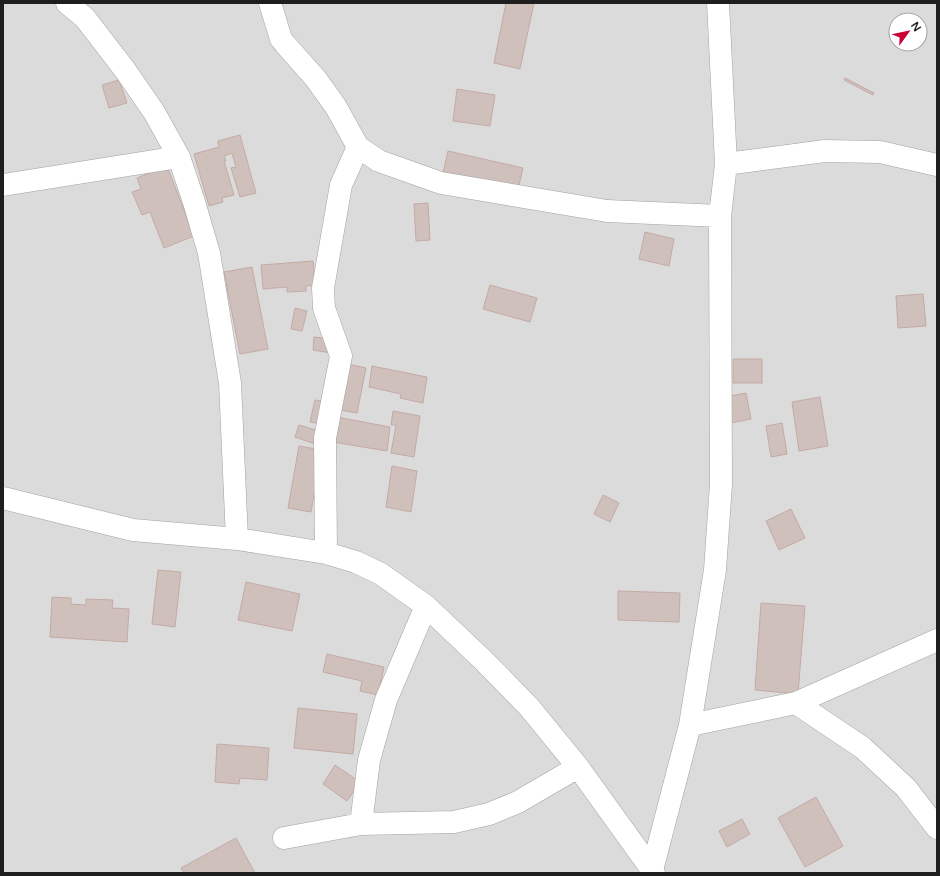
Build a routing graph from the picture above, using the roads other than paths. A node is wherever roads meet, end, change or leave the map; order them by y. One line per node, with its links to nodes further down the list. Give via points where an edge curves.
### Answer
1 (67, 3): 5 (street, via 85,18 125,70 154,112)
2 (270, 3): 4 (street, via 281,39 316,79 336,108)
3 (718, 3): 6 (street)
4 (358, 148): 9 (street, via 378,161 440,183 607,211); 12 (street, via 342,185 323,288 324,308 341,356 325,438)
5 (180, 157): 8 (street); 11 (street, via 208,253 230,383)
6 (726, 164): 7 (street, via 825,150 880,152); 9 (street)
7 (937, 165)
8 (3, 185)
9 (720, 216): 16 (street, via 721,484 716,570)
10 (3, 498): 11 (street, via 133,530)
11 (237, 540): 12 (street)
12 (326, 553): 13 (street, via 356,562 381,574)
13 (426, 606): 17 (street, via 484,660 529,707); 18 (street, via 386,700 369,760)
14 (937, 640): 15 (street)
15 (796, 703): 16 (street); 19 (street, via 863,748 906,788)
16 (690, 724): 21 (street)
17 (578, 767): 18 (street, via 518,802 489,814 454,822); 21 (street)
18 (361, 824): 20 (street)
19 (937, 828)
20 (284, 838)
21 (653, 871)

